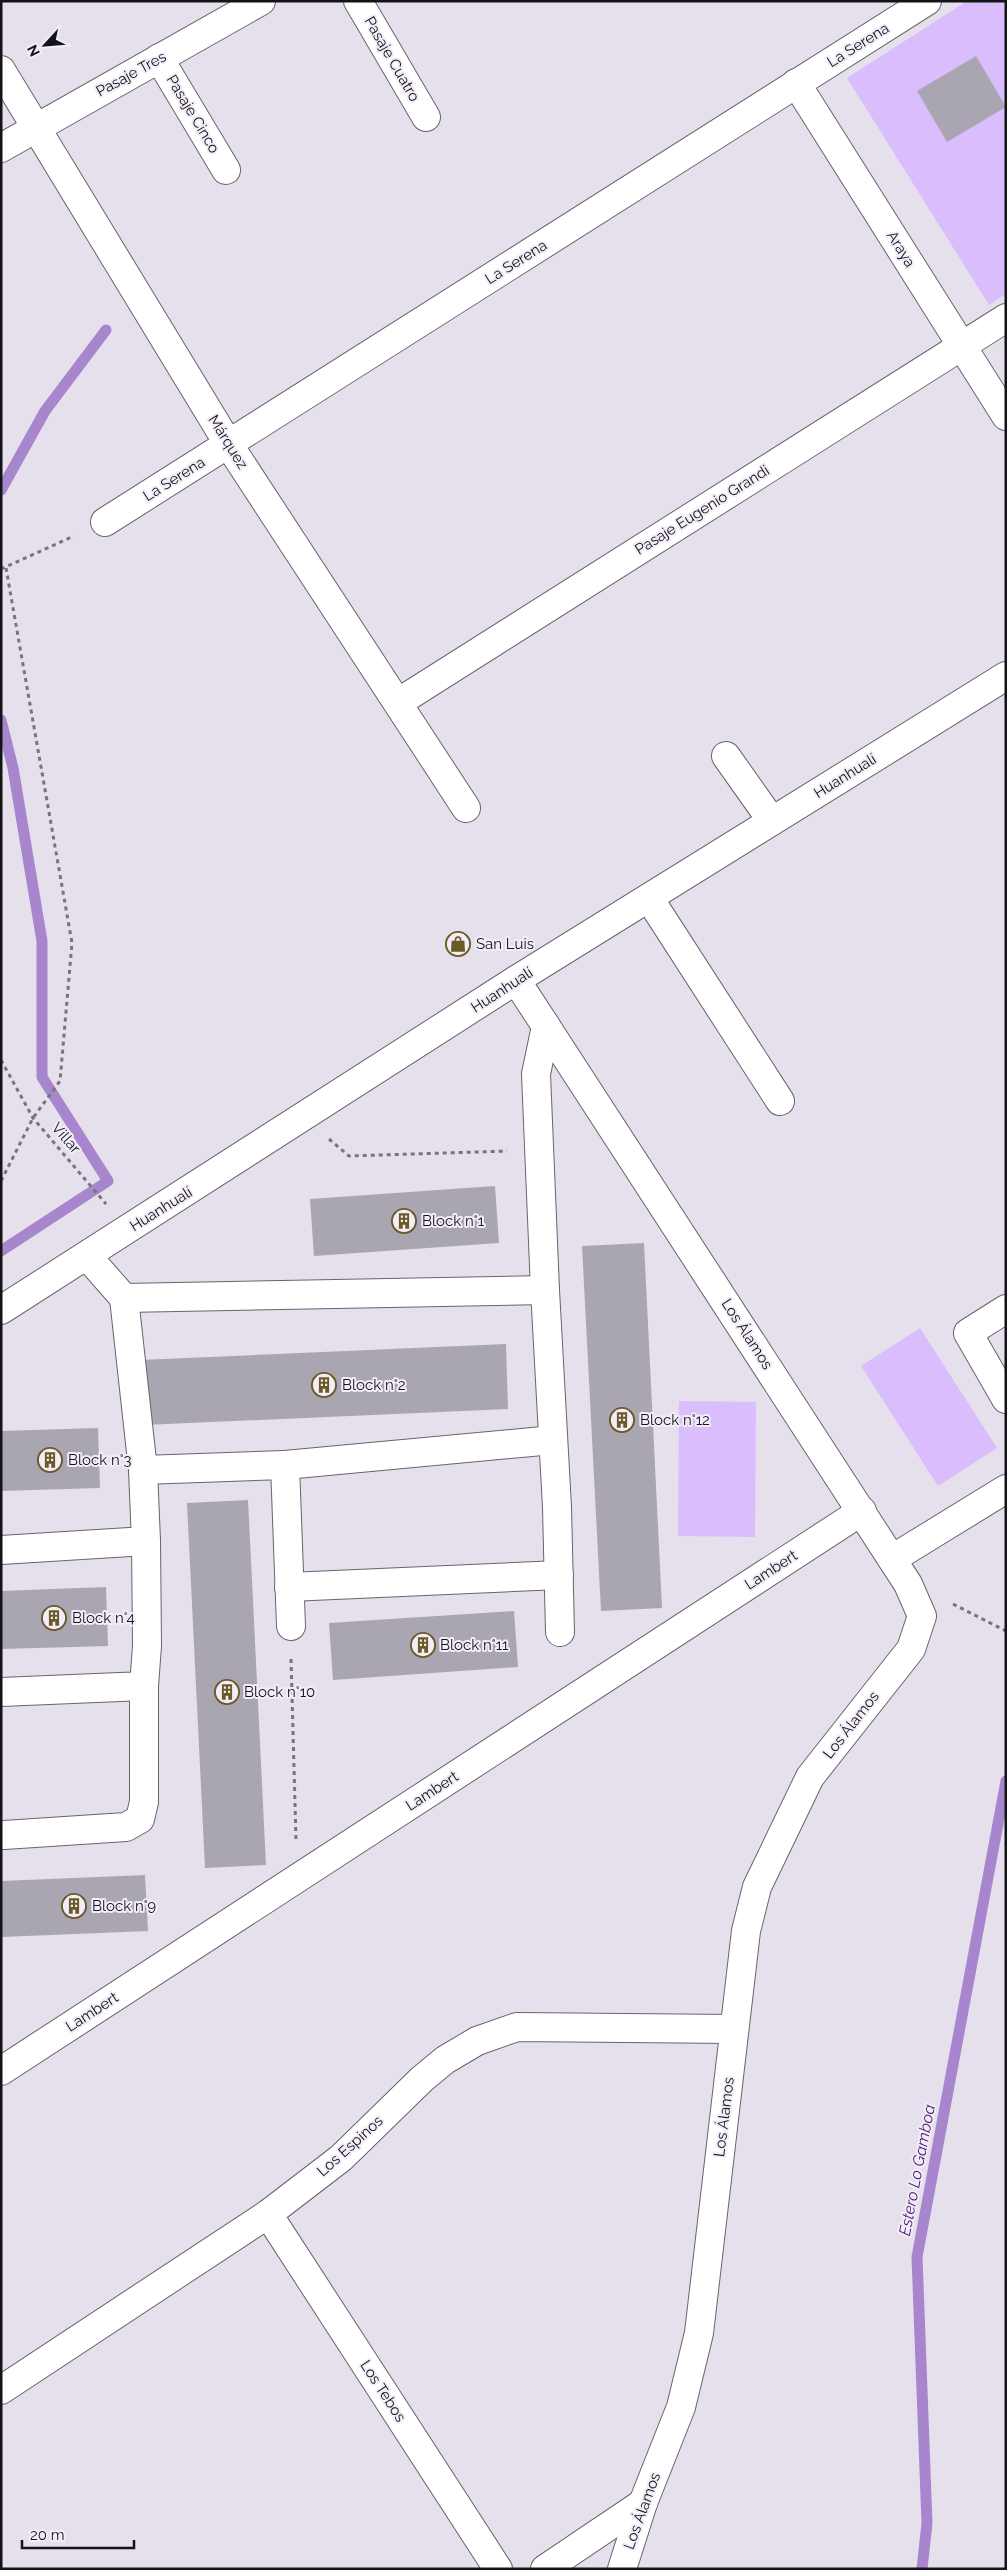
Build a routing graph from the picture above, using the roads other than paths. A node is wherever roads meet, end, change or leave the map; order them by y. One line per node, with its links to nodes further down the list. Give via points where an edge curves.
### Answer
1 (261, 1): 4 (street, Pasaje Tres)
2 (358, 1): 7 (street, Pasaje Cuatro)
3 (927, 1): 6 (street, La Serena)
4 (159, 58): 8 (street, Pasaje Tres); 10 (street, Pasaje Cinco)
5 (1, 70): 8 (street, Márquez)
6 (796, 83): 12 (street, Araya); 14 (street, La Serena)
7 (426, 117)
8 (35, 127): 9 (street, Pasaje Tres); 14 (street, Márquez)
9 (1, 148)
10 (226, 170)
11 (1006, 318): 12 (street, Pasaje Eugenio Grandi)
12 (962, 346): 13 (street, Araya); 17 (street, Pasaje Eugenio Grandi)
13 (1006, 416)
14 (229, 444): 15 (street, La Serena); 17 (street, Márquez)
15 (104, 522)
16 (1006, 676): 20 (street, Huanhualí)
17 (399, 702): 19 (street, Márquez)
18 (726, 756): 20 (street)
19 (466, 808)
20 (772, 821): 21 (street, Huanhualí)
21 (649, 898): 22 (street, Huanhualí); 24 (street)
22 (516, 980): 23 (street, Los Álamos); 25 (street, Huanhualí)
23 (546, 1026): 26 (street, via 536,1074); 35 (street, Los Álamos)
24 (780, 1101)
25 (87, 1256): 27 (street); 29 (street, Huanhualí)
26 (545, 1290): 27 (street); 31 (street)
27 (124, 1298): 33 (street)
28 (1006, 1309): 30 (street, via 968,1333)
29 (1, 1310)
30 (1006, 1399)
31 (553, 1440): 32 (street); 39 (street)
32 (285, 1465): 33 (street); 40 (street)
33 (143, 1470): 36 (street)
34 (1006, 1489): 38 (street)
35 (862, 1511): 38 (street, Los Álamos); 47 (street, Lambert)
36 (146, 1541): 37 (street); 43 (street)
37 (1, 1550)
38 (892, 1559): 46 (street, Los Álamos, via 908,1584 922,1616 911,1649 810,1777 769,1860 757,1887 746,1931)
39 (559, 1575): 40 (street); 42 (street)
40 (289, 1587): 41 (street)
41 (291, 1626)
42 (560, 1632)
43 (144, 1686): 44 (street); 45 (street, via 144,1802 140,1819 126,1827)
44 (1, 1692)
45 (4, 1835)
46 (734, 2030): 48 (street, Los Espinos, via 517,2027 477,2041 444,2060 341,2158); 50 (street, Los Álamos, via 699,2333 681,2407)
47 (1, 2071)
48 (268, 2214): 49 (street, Los Espinos); 51 (street, Los Tebos)
49 (1, 2390)
50 (643, 2502): 52 (street); 53 (street, Los Álamos)
51 (498, 2569)
52 (545, 2569)
53 (622, 2569)

